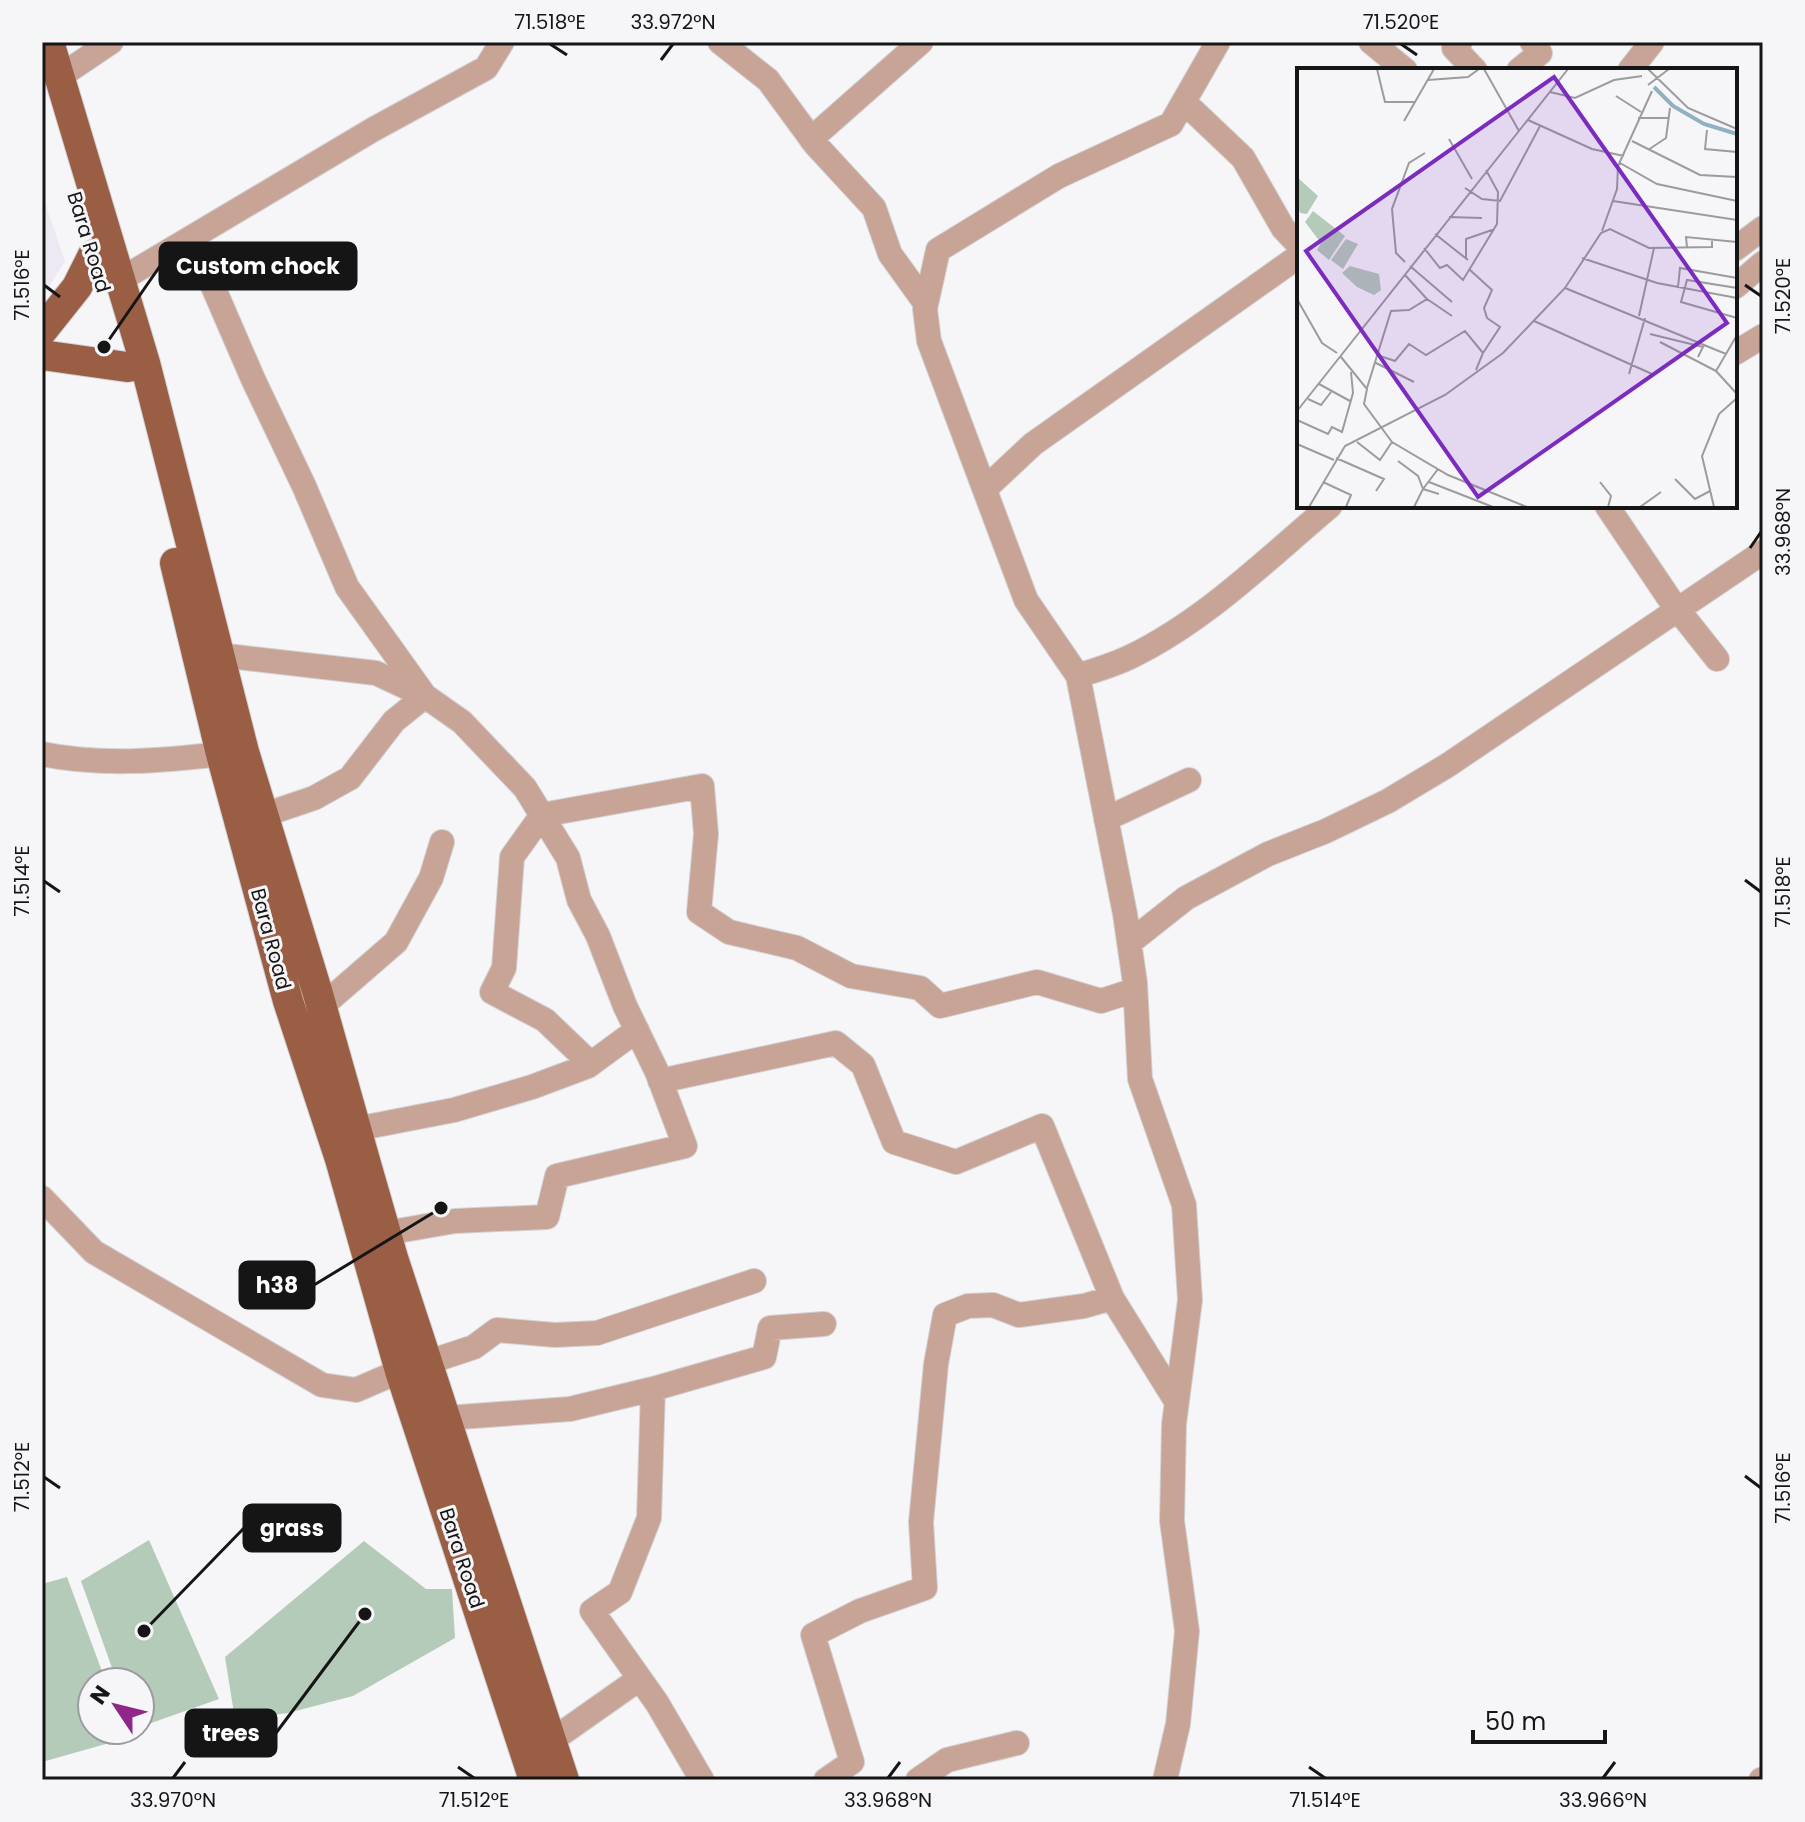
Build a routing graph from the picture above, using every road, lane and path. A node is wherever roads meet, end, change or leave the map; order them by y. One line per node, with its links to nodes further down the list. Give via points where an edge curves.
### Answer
1 (49, 42): 15 (main road, Bara Road)
2 (111, 42): 15 (street)
3 (502, 42): 19 (street, via 486,68)
4 (720, 42): 17 (street, via 768,80)
5 (921, 42): 17 (street)
6 (1218, 42): 16 (street)
7 (1371, 42): 11 (street)
8 (1460, 42): 12 (street, via 1454,48)
9 (1532, 42): 13 (street, via 1540,53)
10 (1652, 42): 14 (street)
11 (1403, 68)
12 (1473, 68)
13 (1521, 68)
14 (1632, 68)
15 (51, 82): 22 (main road, Bara Road)
16 (1184, 102): 20 (street, via 1243,158); 27 (street, via 1171,124 1059,176 938,250)
17 (811, 139): 27 (street, via 874,208 890,254)
18 (1763, 228): 21 (street)
19 (192, 238): 25 (street); 41 (street, via 347,587)
20 (1297, 243)
21 (1737, 248)
22 (102, 252): 25 (main road); 28 (main road); 32 (main road, Bara Road)
23 (1297, 257): 33 (street, via 1033,444)
24 (1763, 263): 26 (street)
25 (120, 280): 32 (main road)
26 (1737, 285)
27 (926, 304): 33 (street, via 929,341)
28 (42, 331)
29 (1763, 336): 30 (street)
30 (1737, 352)
31 (42, 355): 32 (main road)
32 (136, 365): 38 (main road); 43 (main road, Bara Road)
33 (985, 489): 40 (street, via 1026,600)
34 (1328, 508): 40 (street, via 1179,628 1129,658)
35 (1608, 508): 37 (street)
36 (1763, 552): 37 (street)
37 (1677, 609): 39 (street); 50 (street, via 1436,772 1388,801 1268,854 1186,898)
38 (219, 655): 41 (street, via 376,673); 47 (main road)
39 (1717, 659)
40 (1078, 676): 46 (street)
41 (425, 696): 45 (street, via 462,722 525,788); 47 (street, via 394,721 350,778 314,798)
42 (42, 754): 43 (street, via 76,761)
43 (221, 754): 47 (main road, Bara Road)
44 (1189, 780): 46 (street)
45 (542, 815): 51 (street, via 702,786 706,834 699,912 729,932 797,948 851,976 920,988 940,1006 1037,982 1101,1001); 53 (street, via 568,858 579,900); 54 (street, via 512,857 504,968 492,992 545,1020)
46 (1106, 819): 50 (street)
47 (252, 820): 49 (main road)
48 (442, 842): 52 (street, via 431,878 396,942)
49 (270, 882): 52 (main road); 62 (main road, Bara Road, via 288,1001)
50 (1129, 943): 51 (street)
51 (1135, 990): 64 (street, via 1140,1079 1184,1205 1190,1300)
52 (321, 1007): 56 (main road)
53 (637, 1030): 54 (street); 55 (street)
54 (591, 1064): 56 (street, via 454,1110)
55 (660, 1081): 58 (street, via 685,1146 557,1176 547,1217 455,1221); 60 (street, via 836,1043 863,1065 894,1142 956,1162 1042,1126)
56 (356, 1129): 58 (main road)
57 (42, 1198): 62 (street, via 94,1252 322,1385 356,1390)
58 (386, 1233): 62 (main road)
59 (754, 1281): 62 (street, via 597,1333 497,1330 474,1347)
60 (1112, 1298): 64 (street); 72 (street, via 1019,1315 993,1305 968,1306 945,1315 921,1522 925,1588 813,1635 852,1762)
61 (824, 1324): 63 (street, via 770,1328 764,1357)
62 (414, 1366): 65 (main road); 69 (main road, Bara Road)
63 (653, 1389): 65 (street, via 570,1409); 66 (street, via 649,1518 620,1592 592,1611)
64 (1176, 1401): 74 (street, via 1172,1521 1187,1631 1178,1724)
65 (446, 1418): 67 (main road)
66 (639, 1679): 67 (street); 71 (street)
67 (551, 1741): 70 (main road)
68 (1017, 1743): 73 (street, via 947,1760)
69 (534, 1780)
70 (564, 1780)
71 (702, 1780)
72 (826, 1780)
73 (918, 1780)
74 (1165, 1780)

